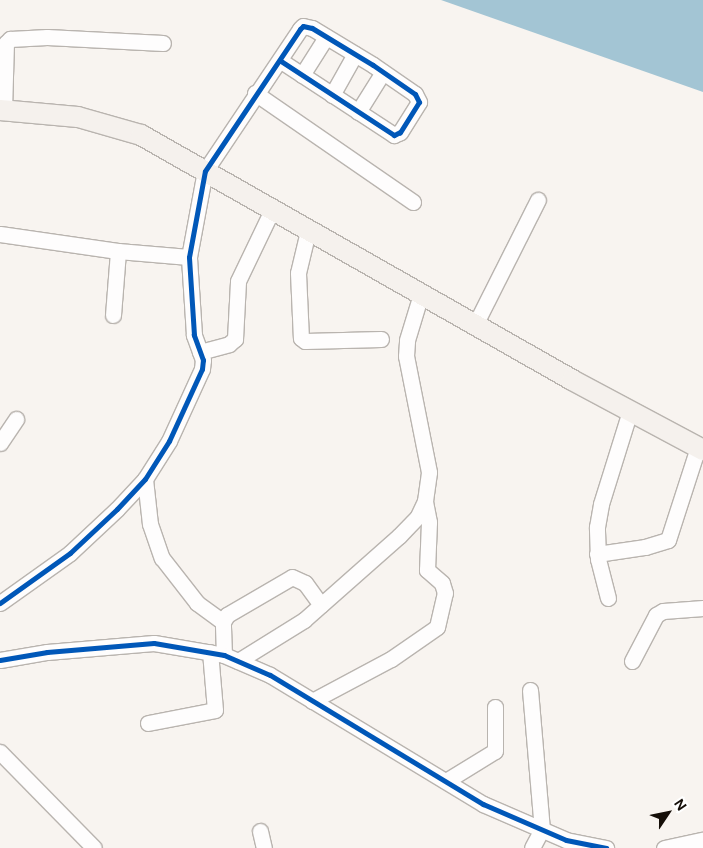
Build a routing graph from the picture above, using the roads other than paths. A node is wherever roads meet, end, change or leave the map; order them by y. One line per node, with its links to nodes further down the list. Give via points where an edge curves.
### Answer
1 (326, 37): 3 (street); 4 (street, via 303,26); 6 (street)
2 (163, 43): 9 (street, via 47,37 10,39 6,43)
3 (355, 54): 5 (street); 8 (street)
4 (281, 61): 6 (street); 7 (street)
5 (383, 72): 10 (street); 10 (street, via 419,99 400,132 388,133)
6 (302, 75): 8 (street)
7 (255, 93): 11 (street); 13 (street)
8 (332, 95): 10 (street)
9 (2, 110): 11 (main road, via 78,117 121,128 171,150)
10 (358, 112)
11 (205, 170): 14 (main road); 18 (street)
12 (538, 200): 21 (street)
13 (413, 202)
14 (272, 210): 15 (main road); 23 (street, via 238,281 235,339 229,344)
15 (308, 231): 19 (main road); 22 (street, via 298,273 301,338 305,341)
16 (0, 234): 17 (street)
17 (118, 251): 18 (street); 20 (street)
18 (189, 257): 23 (street, via 194,335)
19 (421, 294): 21 (main road); 29 (street, via 407,340 406,356 429,472)
20 (113, 315)
21 (475, 325): 24 (main road)
22 (381, 339)
23 (200, 352): 28 (street, via 202,369 196,388)
24 (630, 411): 27 (main road); 30 (street, via 601,504)
25 (16, 419): 26 (street)
26 (0, 443)
27 (700, 448): 30 (street, via 668,540)
28 (145, 479): 32 (street, via 70,553); 35 (street, via 150,524 162,558 197,603)
29 (425, 501): 33 (street, via 418,516 399,536); 40 (street, via 429,522 427,570 442,583 445,593 437,626 391,658)
30 (597, 554): 31 (street)
31 (608, 598)
32 (0, 603)
33 (320, 605): 35 (street, via 305,583 292,577 233,611); 36 (street, via 289,631)
34 (703, 608): 38 (street, via 663,611 656,615)
35 (223, 622): 36 (street)
36 (224, 656): 37 (street, via 154,643 47,652); 40 (street); 42 (street, via 215,710)
37 (0, 660)
38 (632, 661)
39 (530, 690): 45 (street)
40 (312, 701): 44 (street)
41 (495, 707): 44 (street, via 495,751)
42 (148, 722)
43 (0, 752): 48 (street)
44 (446, 782): 45 (street, via 483,804)
45 (542, 829): 50 (street); 51 (street, via 566,840)
46 (260, 831): 49 (street)
47 (703, 840): 52 (street)
48 (94, 848)
49 (264, 848)
50 (532, 848)
51 (606, 848)
52 (664, 848)

